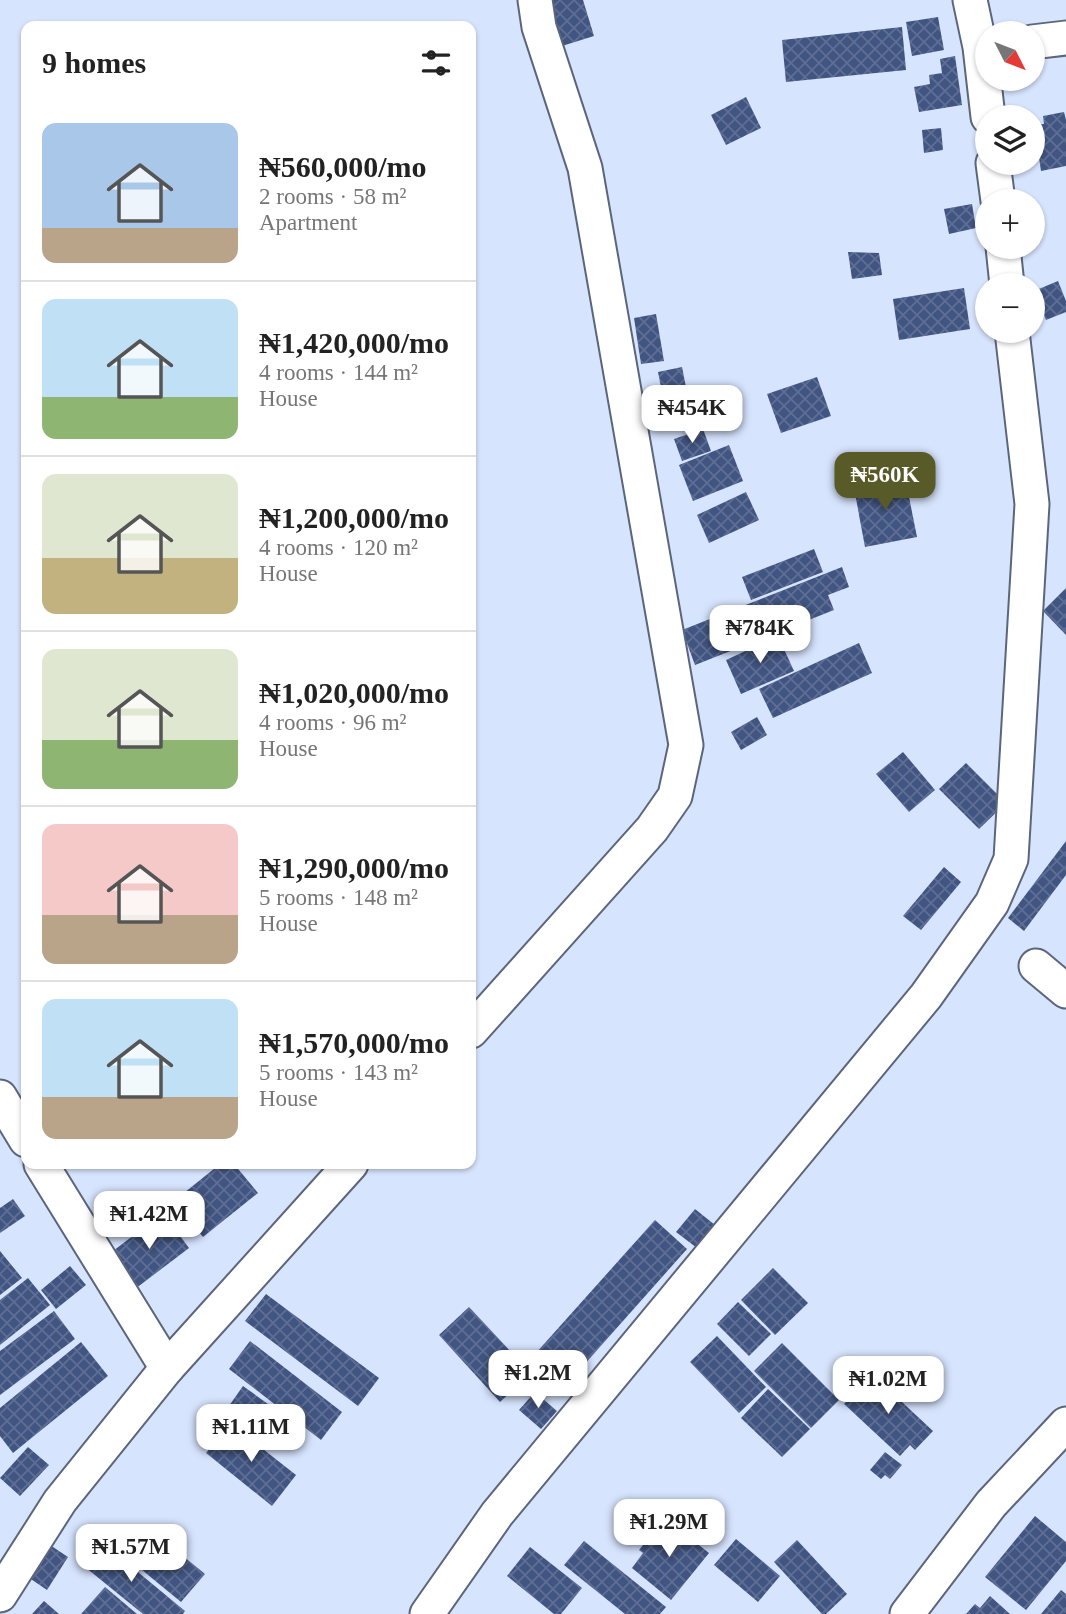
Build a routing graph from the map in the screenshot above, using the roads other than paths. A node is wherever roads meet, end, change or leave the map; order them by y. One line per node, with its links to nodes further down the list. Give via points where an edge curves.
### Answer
1 (534, 0): 9 (street, via 585,168 685,745 675,796 652,829)
2 (970, 0): 3 (street)
3 (976, 21)
4 (1066, 38): 5 (street)
5 (1045, 40)
6 (1013, 343): 18 (street, via 1032,504 1012,859 992,903 926,996 497,1514)
7 (1036, 966): 8 (street)
8 (1066, 991)
9 (476, 1025)
10 (0, 1097): 11 (street)
11 (21, 1132)
12 (44, 1169): 14 (street)
13 (346, 1169): 14 (street)
14 (167, 1368): 16 (street, via 60,1501)
15 (1066, 1424): 17 (street, via 991,1504)
16 (0, 1595)
17 (917, 1611)
18 (427, 1614)

